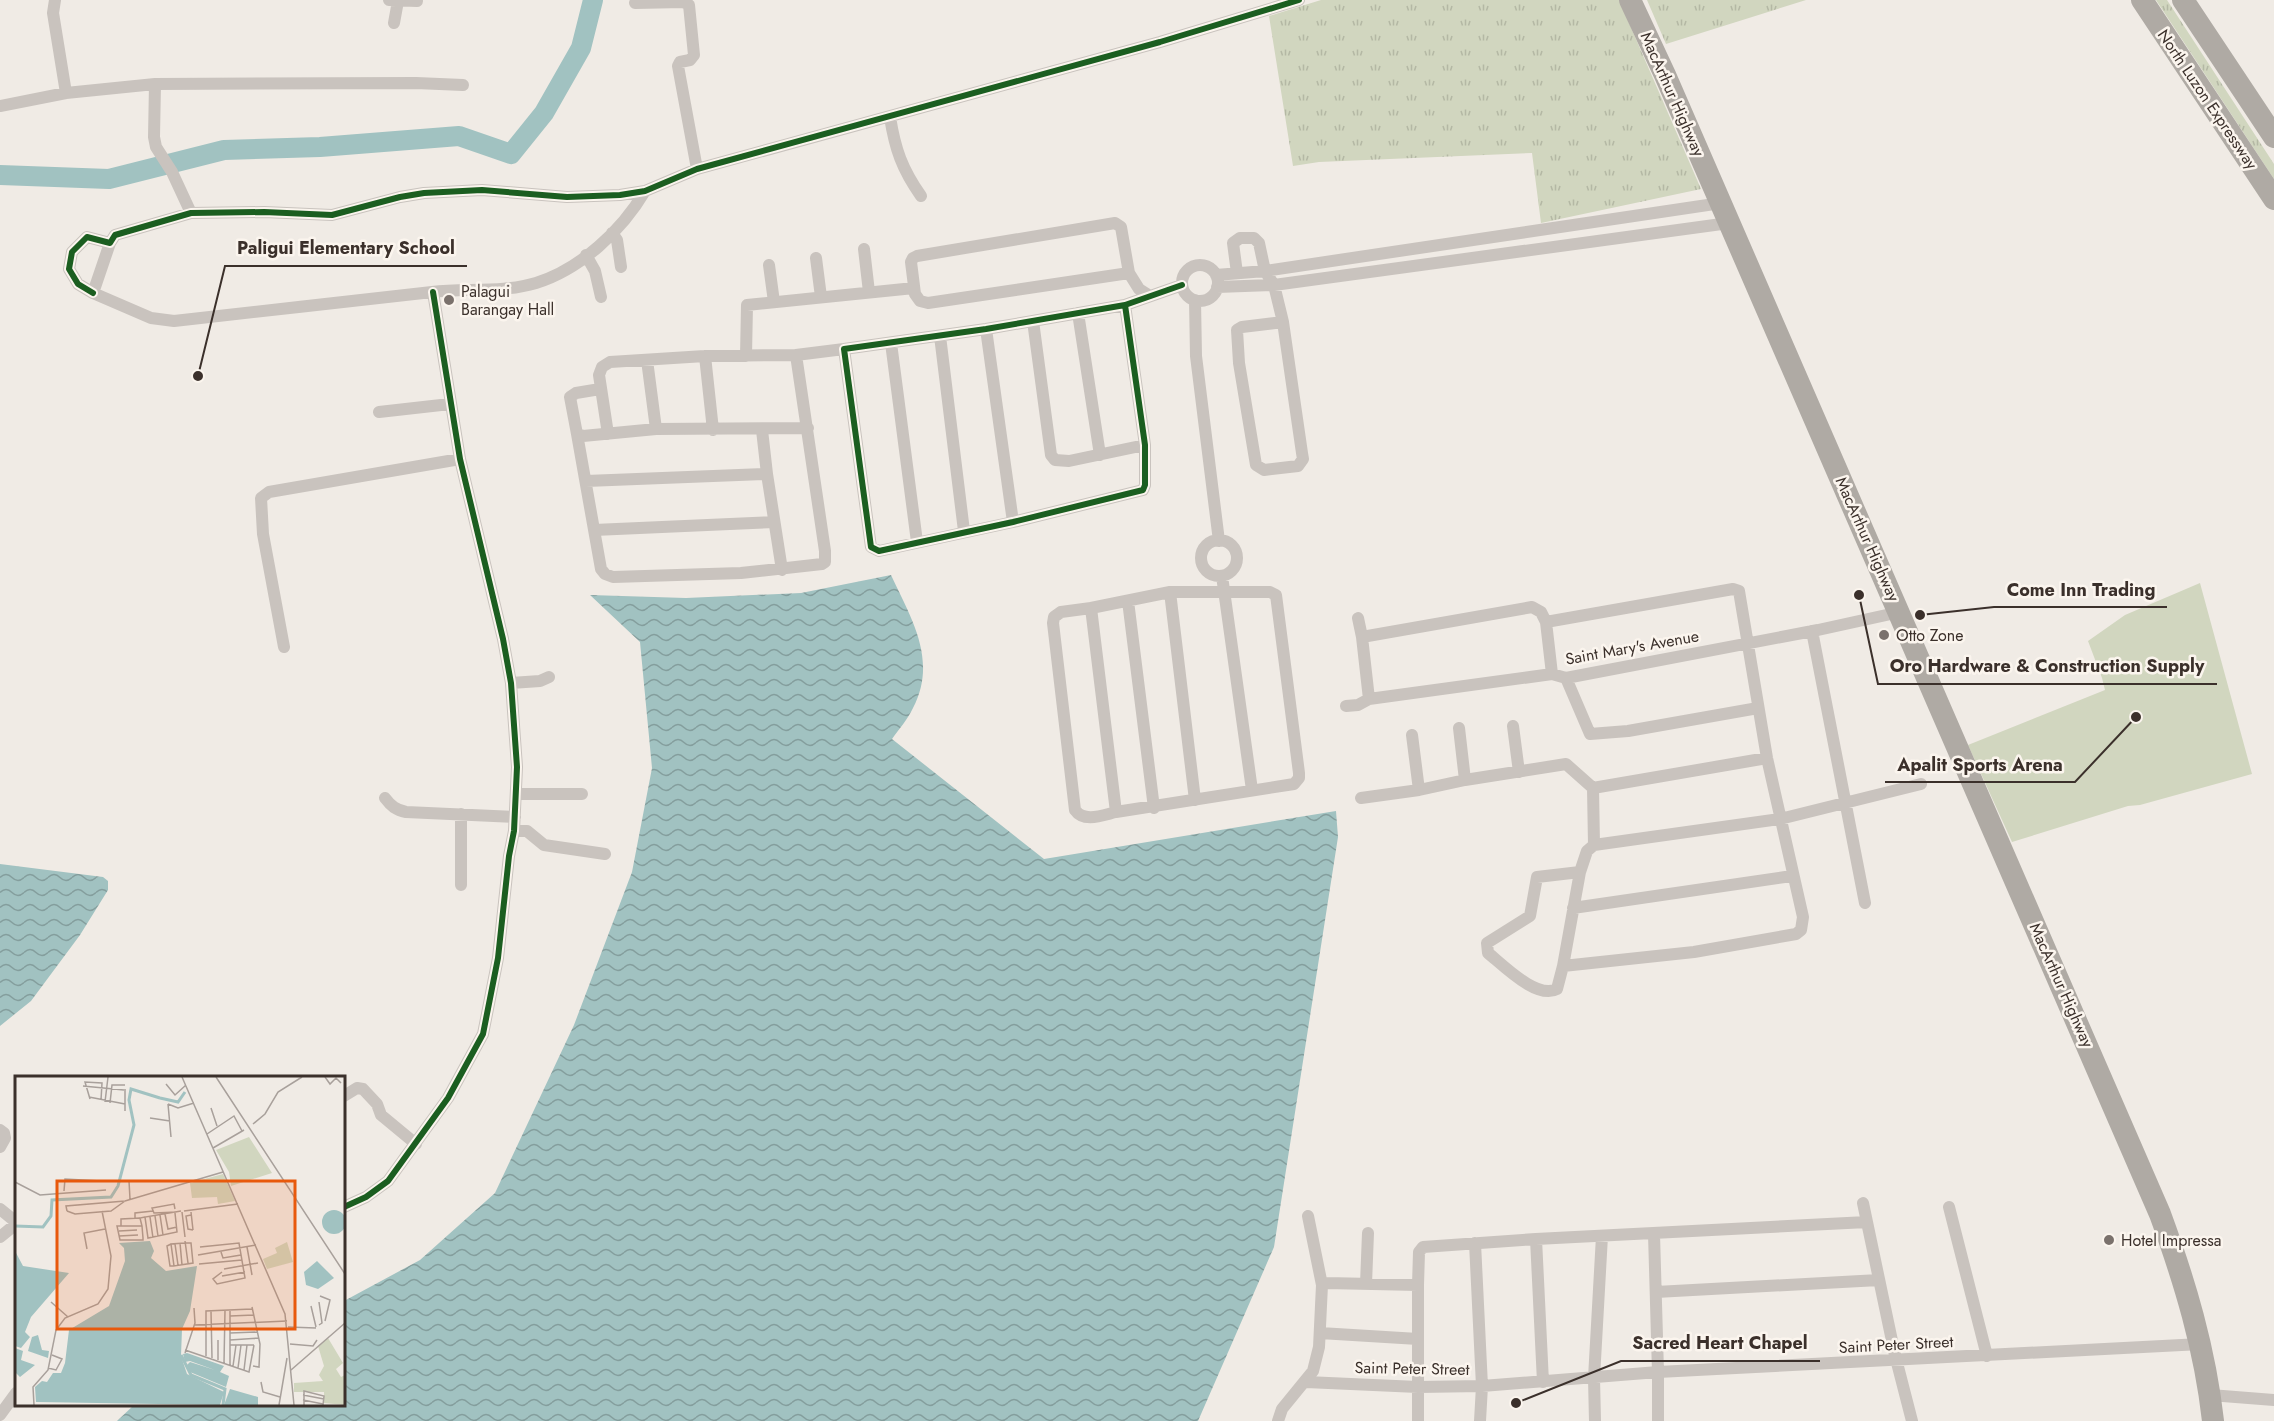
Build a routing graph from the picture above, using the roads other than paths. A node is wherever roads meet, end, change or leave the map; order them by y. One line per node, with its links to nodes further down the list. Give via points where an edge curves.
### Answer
1 (55, 0): 13 (street, via 53,14)
2 (389, 0): 7 (street)
3 (1299, 0): 16 (street)
4 (1630, 0): 25 (highway, MacArthur Highway)
5 (2142, 0): 22 (highway, North Luzon Expressway)
6 (2183, 0): 14 (highway, North Luzon Expressway)
7 (398, 1): 8 (street); 10 (street)
8 (417, 1)
9 (635, 3): 19 (street, via 689,5 694,55 678,66)
10 (394, 23)
11 (155, 84): 12 (street); 13 (street); 24 (street, via 156,147)
12 (463, 85)
13 (66, 93): 15 (street)
14 (2248, 98): 17 (highway); 18 (highway, North Luzon Expressway)
15 (0, 106)
16 (890, 117): 19 (street); 21 (street, via 894,146)
17 (2274, 127)
18 (2274, 136)
19 (697, 170): 20 (street)
20 (645, 191): 24 (street, via 567,197 482,190 400,197 332,215); 28 (street)
21 (921, 196)
22 (2274, 199)
23 (1689, 209): 25 (street); 26 (street); 27 (street)
24 (191, 213): 31 (street, via 116,235)
25 (1725, 213): 27 (street); 91 (highway, MacArthur Highway)
26 (1629, 218): 29 (street); 30 (street)
27 (1694, 228): 29 (street)
28 (612, 233): 33 (street); 37 (street, via 617,240)
29 (1634, 236): 34 (street)
30 (1485, 239): 34 (street); 38 (street)
31 (110, 243): 47 (street); 47 (street, via 87,237 72,252 69,269 78,284)
32 (864, 249): 46 (street)
33 (586, 255): 45 (street, via 535,283); 49 (street)
34 (1487, 256): 43 (street)
35 (816, 258): 50 (street)
36 (769, 265): 52 (street)
37 (621, 267)
38 (1265, 271): 40 (street); 40 (street, via 1259,243 1254,238 1240,238 1233,243); 43 (street)
39 (1129, 273): 44 (street, via 928,303 920,301); 44 (street, via 1121,226 1115,223 917,256 911,262); 48 (street, via 1139,289)
40 (1237, 273): 41 (street)
41 (1216, 281): 42 (street, via 1204,266 1193,267 1185,274); 43 (street); 51 (street, via 1209,298)
42 (1182, 285): 48 (street); 51 (street)
43 (1274, 285): 56 (street)
44 (914, 288): 46 (street)
45 (433, 292): 47 (street, via 174,321 151,318); 66 (street)
46 (869, 292): 50 (street)
47 (93, 293)
48 (1150, 296): 53 (street)
49 (601, 297)
50 (821, 297): 52 (street)
51 (1194, 300): 83 (street, via 1196,356)
52 (774, 302): 63 (street, via 747,305)
53 (1125, 305): 54 (street); 74 (street)
54 (1078, 313): 55 (street); 75 (street)
55 (1033, 321): 57 (street); 75 (street, via 1051,455 1055,460 1069,462)
56 (1283, 322): 56 (street, via 1303,459 1298,466 1264,470 1256,465 1237,330)
57 (986, 328): 58 (street); 80 (street)
58 (940, 336): 59 (street); 82 (street)
59 (891, 343): 60 (street); 84 (street)
60 (844, 349): 61 (street); 84 (street, via 871,547 879,551)
61 (796, 355): 63 (street); 68 (street)
62 (705, 356): 63 (street); 64 (street); 70 (street)
63 (746, 356)
64 (647, 360): 65 (street, via 610,362 599,375); 69 (street)
65 (600, 389): 72 (street, via 570,397); 73 (street)
66 (450, 404): 67 (street); 76 (street)
67 (379, 412)
68 (808, 428): 71 (street); 85 (street, via 825,562)
69 (656, 429): 70 (street); 73 (street)
70 (714, 430): 71 (street)
71 (762, 430): 77 (street)
72 (577, 434): 73 (street); 78 (street)
73 (608, 434)
74 (1145, 445): 75 (street); 80 (street, via 1143,490)
75 (1100, 455)
76 (460, 459): 97 (street, via 269,492 261,498 263,534); 101 (street)
77 (767, 474): 78 (street); 79 (street)
78 (586, 481): 81 (street)
79 (774, 522): 81 (street); 85 (street)
80 (1013, 522): 82 (street)
81 (594, 530): 85 (street, via 601,569 613,577)
82 (964, 531): 84 (street)
83 (1219, 541): 86 (street, via 1234,549 1236,560 1232,570); 86 (street, via 1208,544 1201,560 1205,571)
84 (917, 542)
85 (782, 570)
86 (1222, 576): 88 (street)
87 (1170, 592): 88 (street); 89 (street); 119 (street)
88 (1223, 593): 113 (street); 113 (street, via 1274,592 1277,599 1299,778 1294,784)
89 (1128, 601): 90 (street); 121 (street)
90 (1091, 608): 122 (street); 122 (street, via 1061,612 1053,623 1074,798 1079,816)
91 (1900, 612): 94 (street, Saint Mary's Avenue); 160 (highway, MacArthur Highway, via 2160,1214 2182,1272)
92 (1358, 618): 95 (street)
93 (1546, 622): 95 (street, via 1532,607); 96 (street, via 1736,589); 98 (street)
94 (1812, 632): 96 (street, Saint Mary's Avenue); 120 (street)
95 (1362, 637): 102 (street)
96 (1747, 643): 100 (street, Saint Mary's Avenue); 104 (street)
97 (284, 648)
98 (1552, 674): 100 (street, Saint Mary's Avenue); 102 (street, Saint Mary's Avenue)
99 (549, 677): 101 (street)
100 (1566, 678): 104 (street, via 1590,734)
101 (511, 684): 115 (street)
102 (1369, 699): 103 (street, Saint Mary's Avenue)
103 (1346, 706)
104 (1758, 708): 108 (street)
105 (1513, 726): 109 (street)
106 (1459, 728): 110 (street)
107 (1412, 735): 114 (street)
108 (1767, 758): 112 (street); 125 (street)
109 (1519, 771): 110 (street); 112 (street, via 1566,764)
110 (1465, 780): 114 (street)
111 (1921, 784): 120 (street)
112 (1593, 788): 127 (street)
113 (1252, 790): 119 (street)
114 (1419, 790): 118 (street)
115 (517, 794): 116 (street); 124 (street)
116 (582, 794)
117 (385, 798): 123 (street, via 397,810)
118 (1361, 798)
119 (1195, 800): 121 (street)
120 (1844, 802): 125 (street); 132 (street)
121 (1154, 808): 122 (street)
122 (1116, 812)
123 (461, 814): 124 (street); 131 (street)
124 (515, 817): 126 (street)
125 (1780, 819): 127 (street); 130 (street)
126 (514, 831): 128 (street, via 527,831 544,845); 137 (street, via 498,958 483,1034 448,1098)
127 (1594, 845): 129 (street, via 1587,851)
128 (605, 854)
129 (1580, 872): 133 (street); 134 (street, via 1537,877 1530,916 1486,946 1488,953 1520,979 1546,991 1557,989)
130 (1792, 876): 133 (street); 134 (street, via 1803,922 1796,934 1694,952)
131 (461, 885)
132 (1864, 903)
133 (1574, 908): 134 (street)
134 (1563, 966)
135 (345, 1095): 137 (street, via 363,1089 381,1115)
136 (0, 1130): 138 (street, via 5,1138)
137 (416, 1144): 140 (street, via 388,1180)
138 (0, 1147)
139 (1863, 1203): 145 (street)
140 (345, 1207)
141 (1949, 1207): 161 (street)
142 (0, 1209): 144 (street)
143 (1308, 1216): 155 (street)
144 (15, 1222)
145 (1867, 1222): 148 (street); 153 (street)
146 (15, 1224): 150 (street)
147 (1368, 1233): 154 (street)
148 (1654, 1234): 149 (street); 157 (street)
149 (1602, 1236): 151 (street); 164 (street)
150 (0, 1237)
151 (1536, 1239): 152 (street); 166 (street)
152 (1475, 1243): 156 (street, via 1423,1247 1419,1252); 167 (street)
153 (1879, 1280): 157 (street); 162 (street)
154 (1366, 1284): 155 (street); 156 (street)
155 (1322, 1285): 158 (street)
156 (1418, 1285): 159 (street)
157 (1656, 1292): 163 (street)
158 (1320, 1333): 159 (street); 165 (street, via 1317,1360)
159 (1418, 1339): 168 (street)
160 (2201, 1344): 161 (street, Saint Peter Street); 170 (highway, MacArthur Highway)
161 (1987, 1356): 162 (street, Saint Peter Street)
162 (1896, 1360): 163 (street, Saint Peter Street); 178 (street)
163 (1658, 1372): 164 (street, Saint Peter Street); 177 (street)
164 (1594, 1378): 166 (street, Saint Peter Street); 176 (street)
165 (1306, 1382): 168 (street, Saint Peter Street); 173 (street, via 1282,1409)
166 (1543, 1382): 167 (street, Saint Peter Street)
167 (1482, 1386): 168 (street, Saint Peter Street); 175 (street)
168 (1418, 1387): 174 (street)
169 (15, 1394): 172 (street)
170 (2210, 1395): 171 (street); 179 (highway, MacArthur Highway)
171 (2274, 1400)
172 (0, 1415)
173 (1278, 1421)
174 (1418, 1421)
175 (1480, 1421)
176 (1595, 1421)
177 (1658, 1421)
178 (1912, 1421)
179 (2212, 1421)

